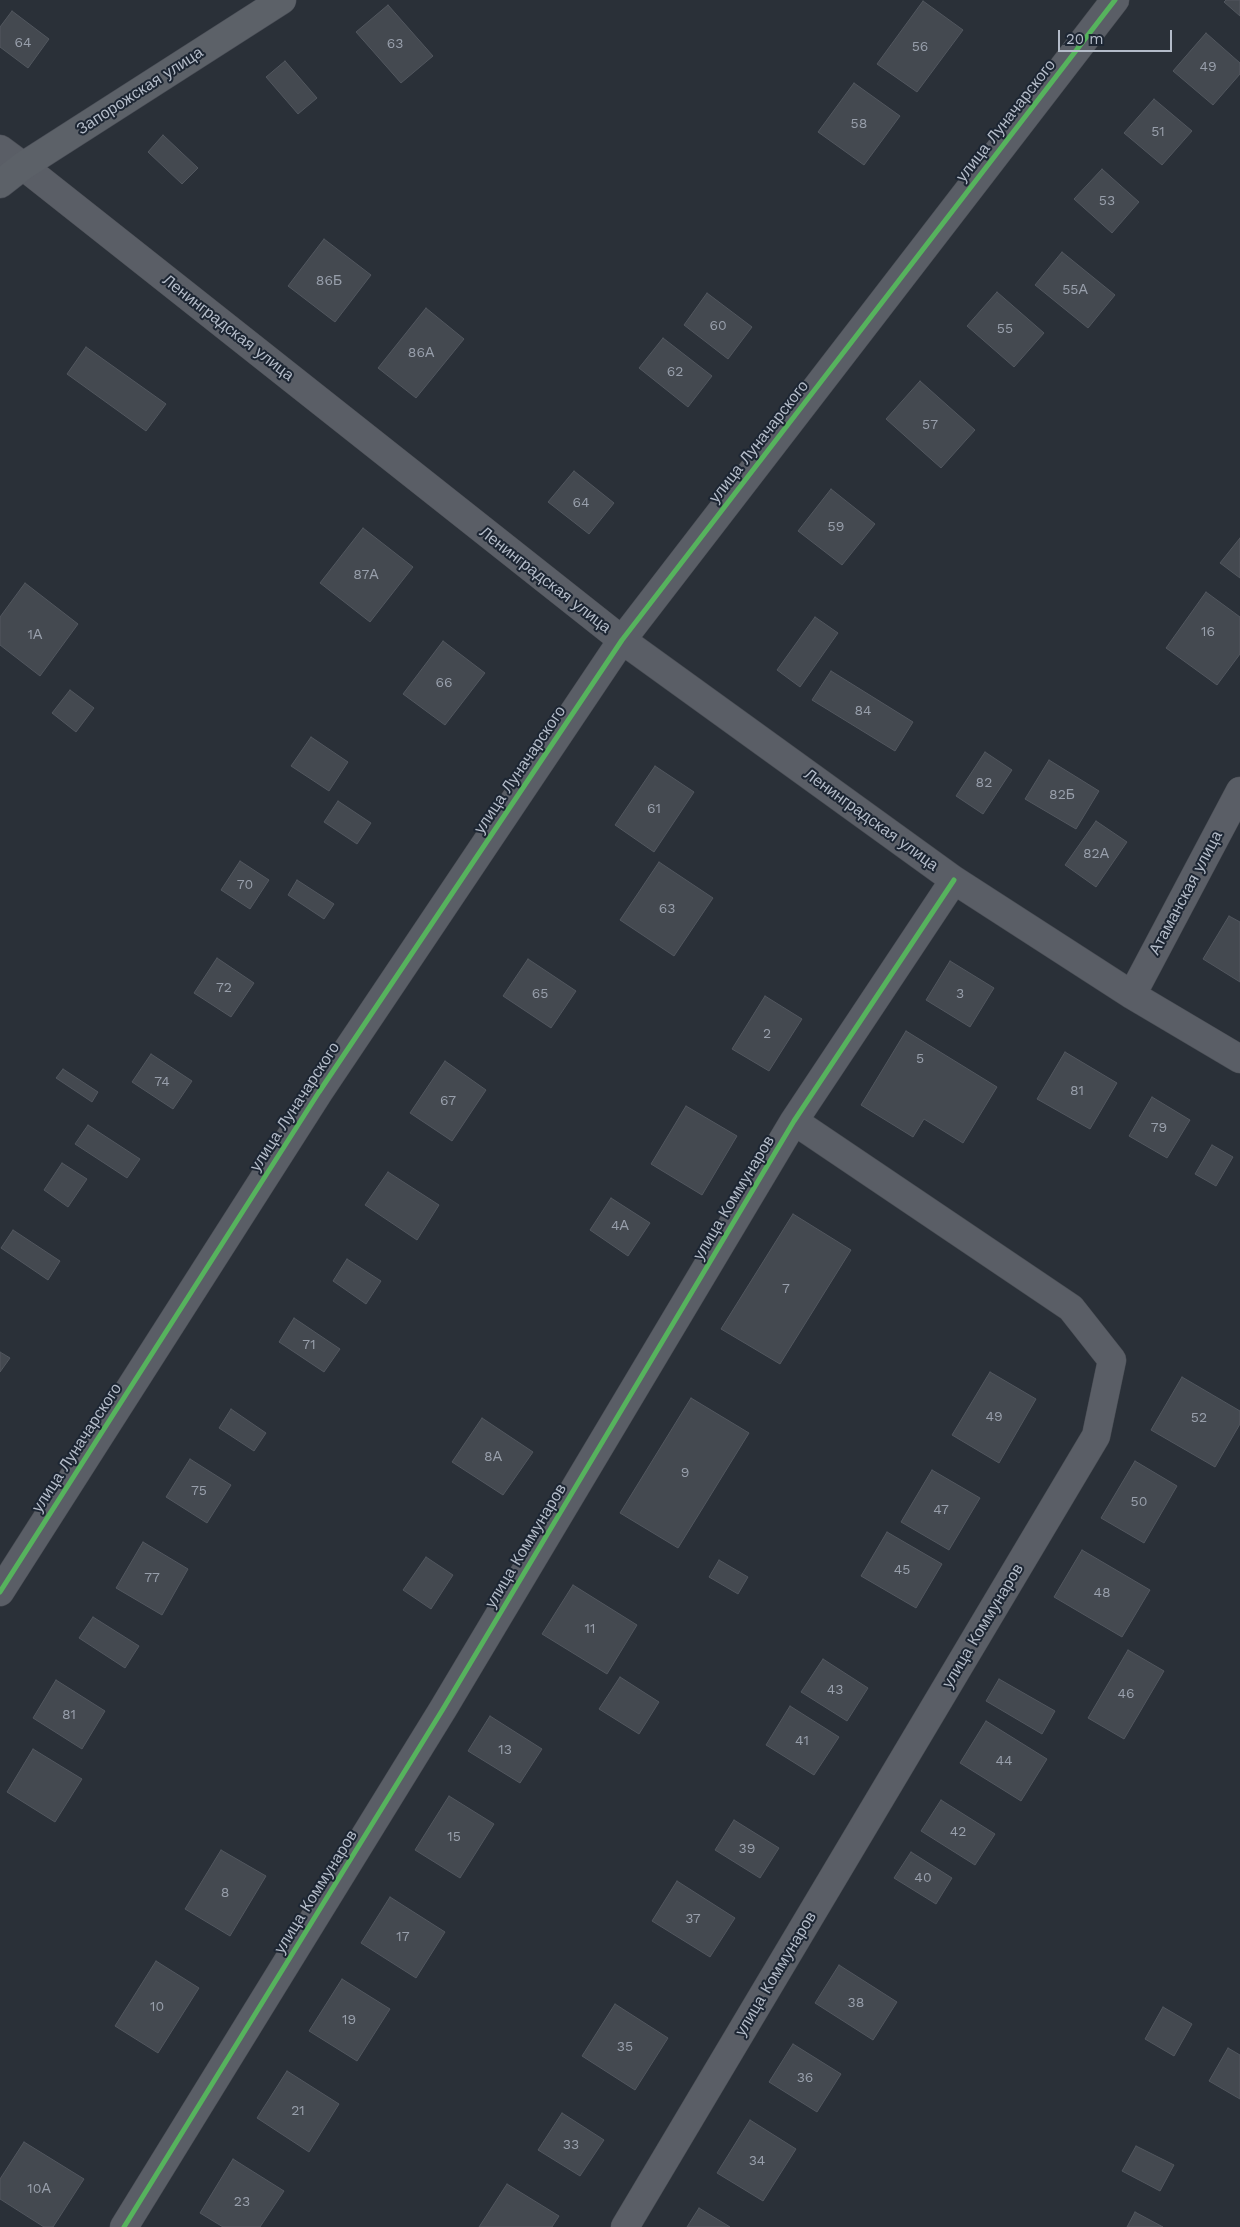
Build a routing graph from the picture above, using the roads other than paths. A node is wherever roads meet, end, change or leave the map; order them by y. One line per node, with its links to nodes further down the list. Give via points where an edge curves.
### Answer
1 (282, 0): 4 (main road, Запорожская улица)
2 (1115, 0): 6 (street, улица Луначарского)
3 (0, 149): 4 (street, Ленинградская улица)
4 (23, 166): 5 (main road, Запорожская улица); 6 (street, Ленинградская улица)
5 (0, 184)
6 (622, 640): 8 (street, Ленинградская улица); 12 (street, улица Луначарского, via 319,1092)
7 (1240, 791): 9 (street, Атаманская улица)
8 (954, 880): 9 (street, Ленинградская улица); 11 (street, улица Коммунаров)
9 (1132, 995): 10 (street, Ленинградская улица)
10 (1240, 1060)
11 (794, 1121): 13 (street, улица Коммунаров, via 438,1717); 14 (street, улица Коммунаров, via 1071,1308 1112,1360 1096,1436)
12 (0, 1592)
13 (124, 2227)
14 (625, 2227)

